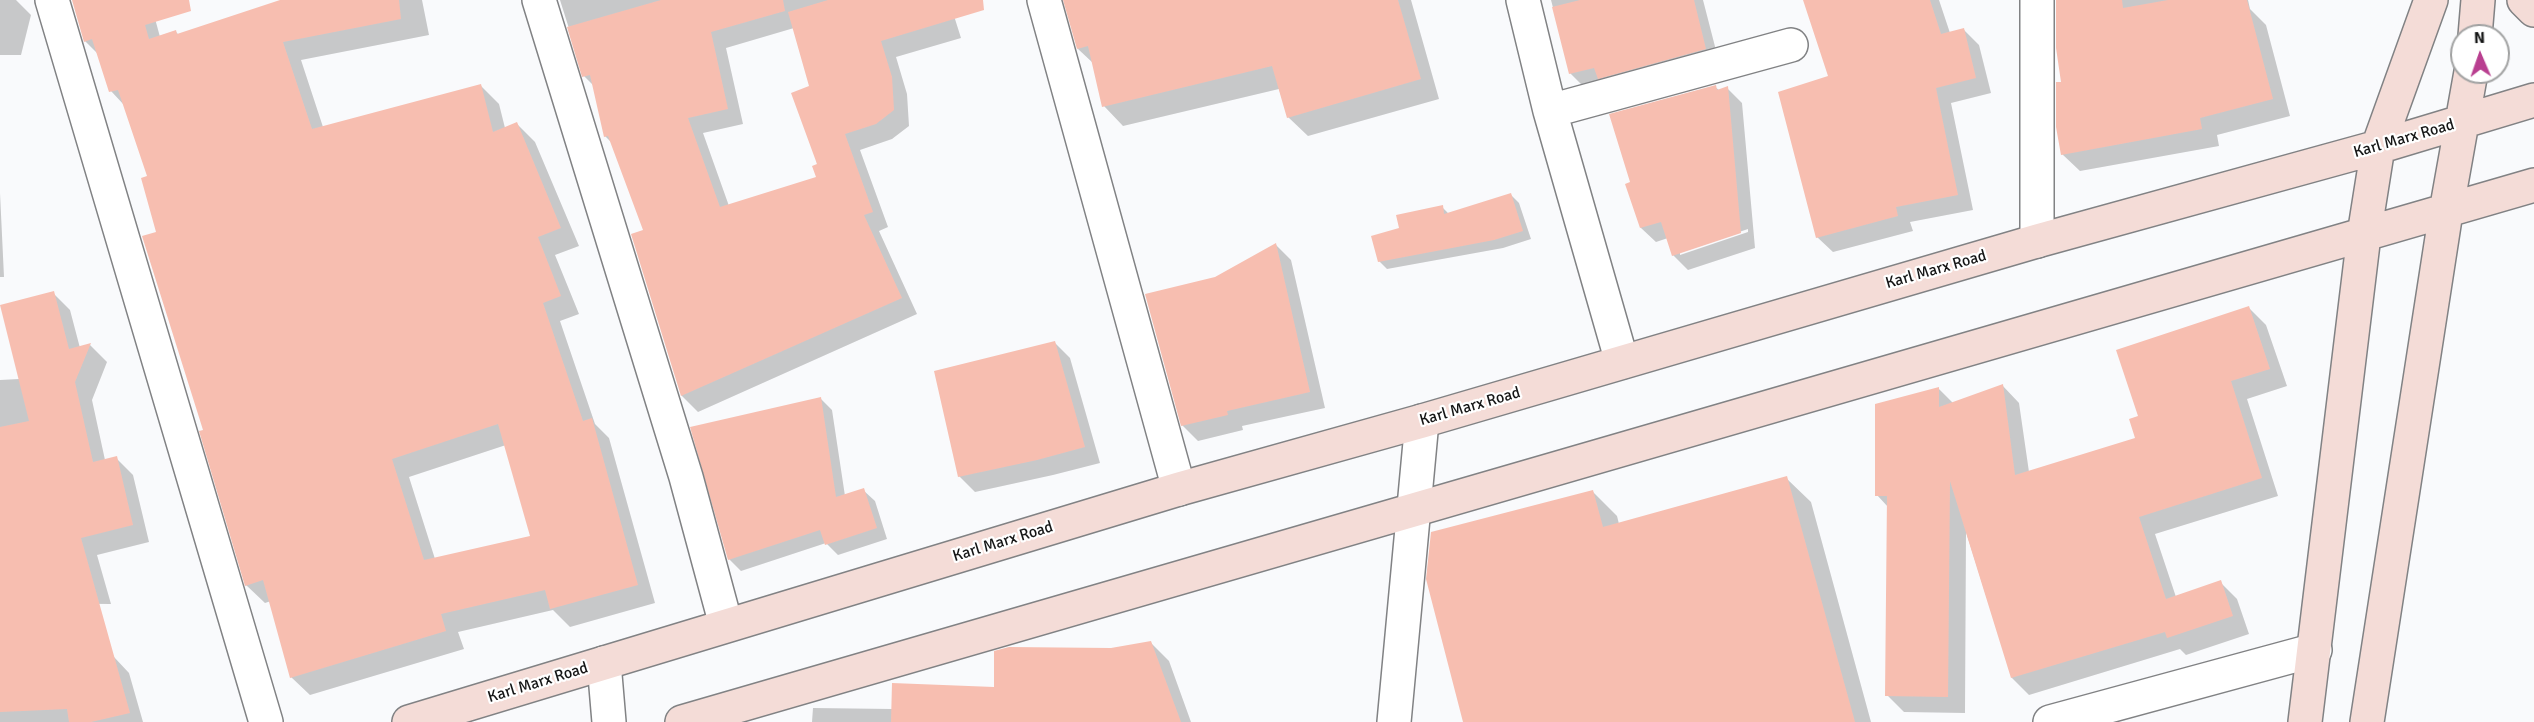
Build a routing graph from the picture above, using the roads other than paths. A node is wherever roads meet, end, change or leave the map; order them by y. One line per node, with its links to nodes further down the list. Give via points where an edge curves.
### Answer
1 (52, 0): 28 (street)
2 (539, 0): 25 (street, via 686,477)
3 (1044, 0): 23 (street)
4 (1522, 0): 14 (street)
5 (2037, 0): 20 (street)
6 (2431, 0): 16 (main road)
7 (2478, 0): 10 (main road)
8 (2524, 0): 9 (main road)
9 (2534, 10)
10 (2476, 24)
11 (1791, 45): 14 (street)
12 (2469, 84): 15 (main road)
13 (2534, 100): 15 (main road, Karl Marx Road)
14 (1550, 111): 21 (street)
15 (2463, 123): 16 (main road, Karl Marx Road); 18 (main road)
16 (2378, 147): 19 (main road); 20 (main road, Karl Marx Road)
17 (2534, 185): 18 (main road)
18 (2446, 213): 19 (main road); 35 (main road)
19 (2364, 235): 24 (main road); 26 (main road)
20 (2037, 241): 21 (main road, Karl Marx Road)
21 (1622, 362): 22 (main road, Karl Marx Road)
22 (1422, 421): 23 (main road, Karl Marx Road); 24 (street)
23 (1179, 489): 25 (main road, Karl Marx Road)
24 (1415, 509): 31 (main road); 32 (street)
25 (726, 625): 27 (main road, Karl Marx Road)
26 (2314, 650): 33 (street); 34 (main road)
27 (604, 663): 29 (main road, Karl Marx Road); 30 (street)
28 (266, 722)
29 (409, 722)
30 (609, 722)
31 (682, 722)
32 (1394, 722)
33 (2050, 722)
34 (2305, 722)
35 (2367, 722)

